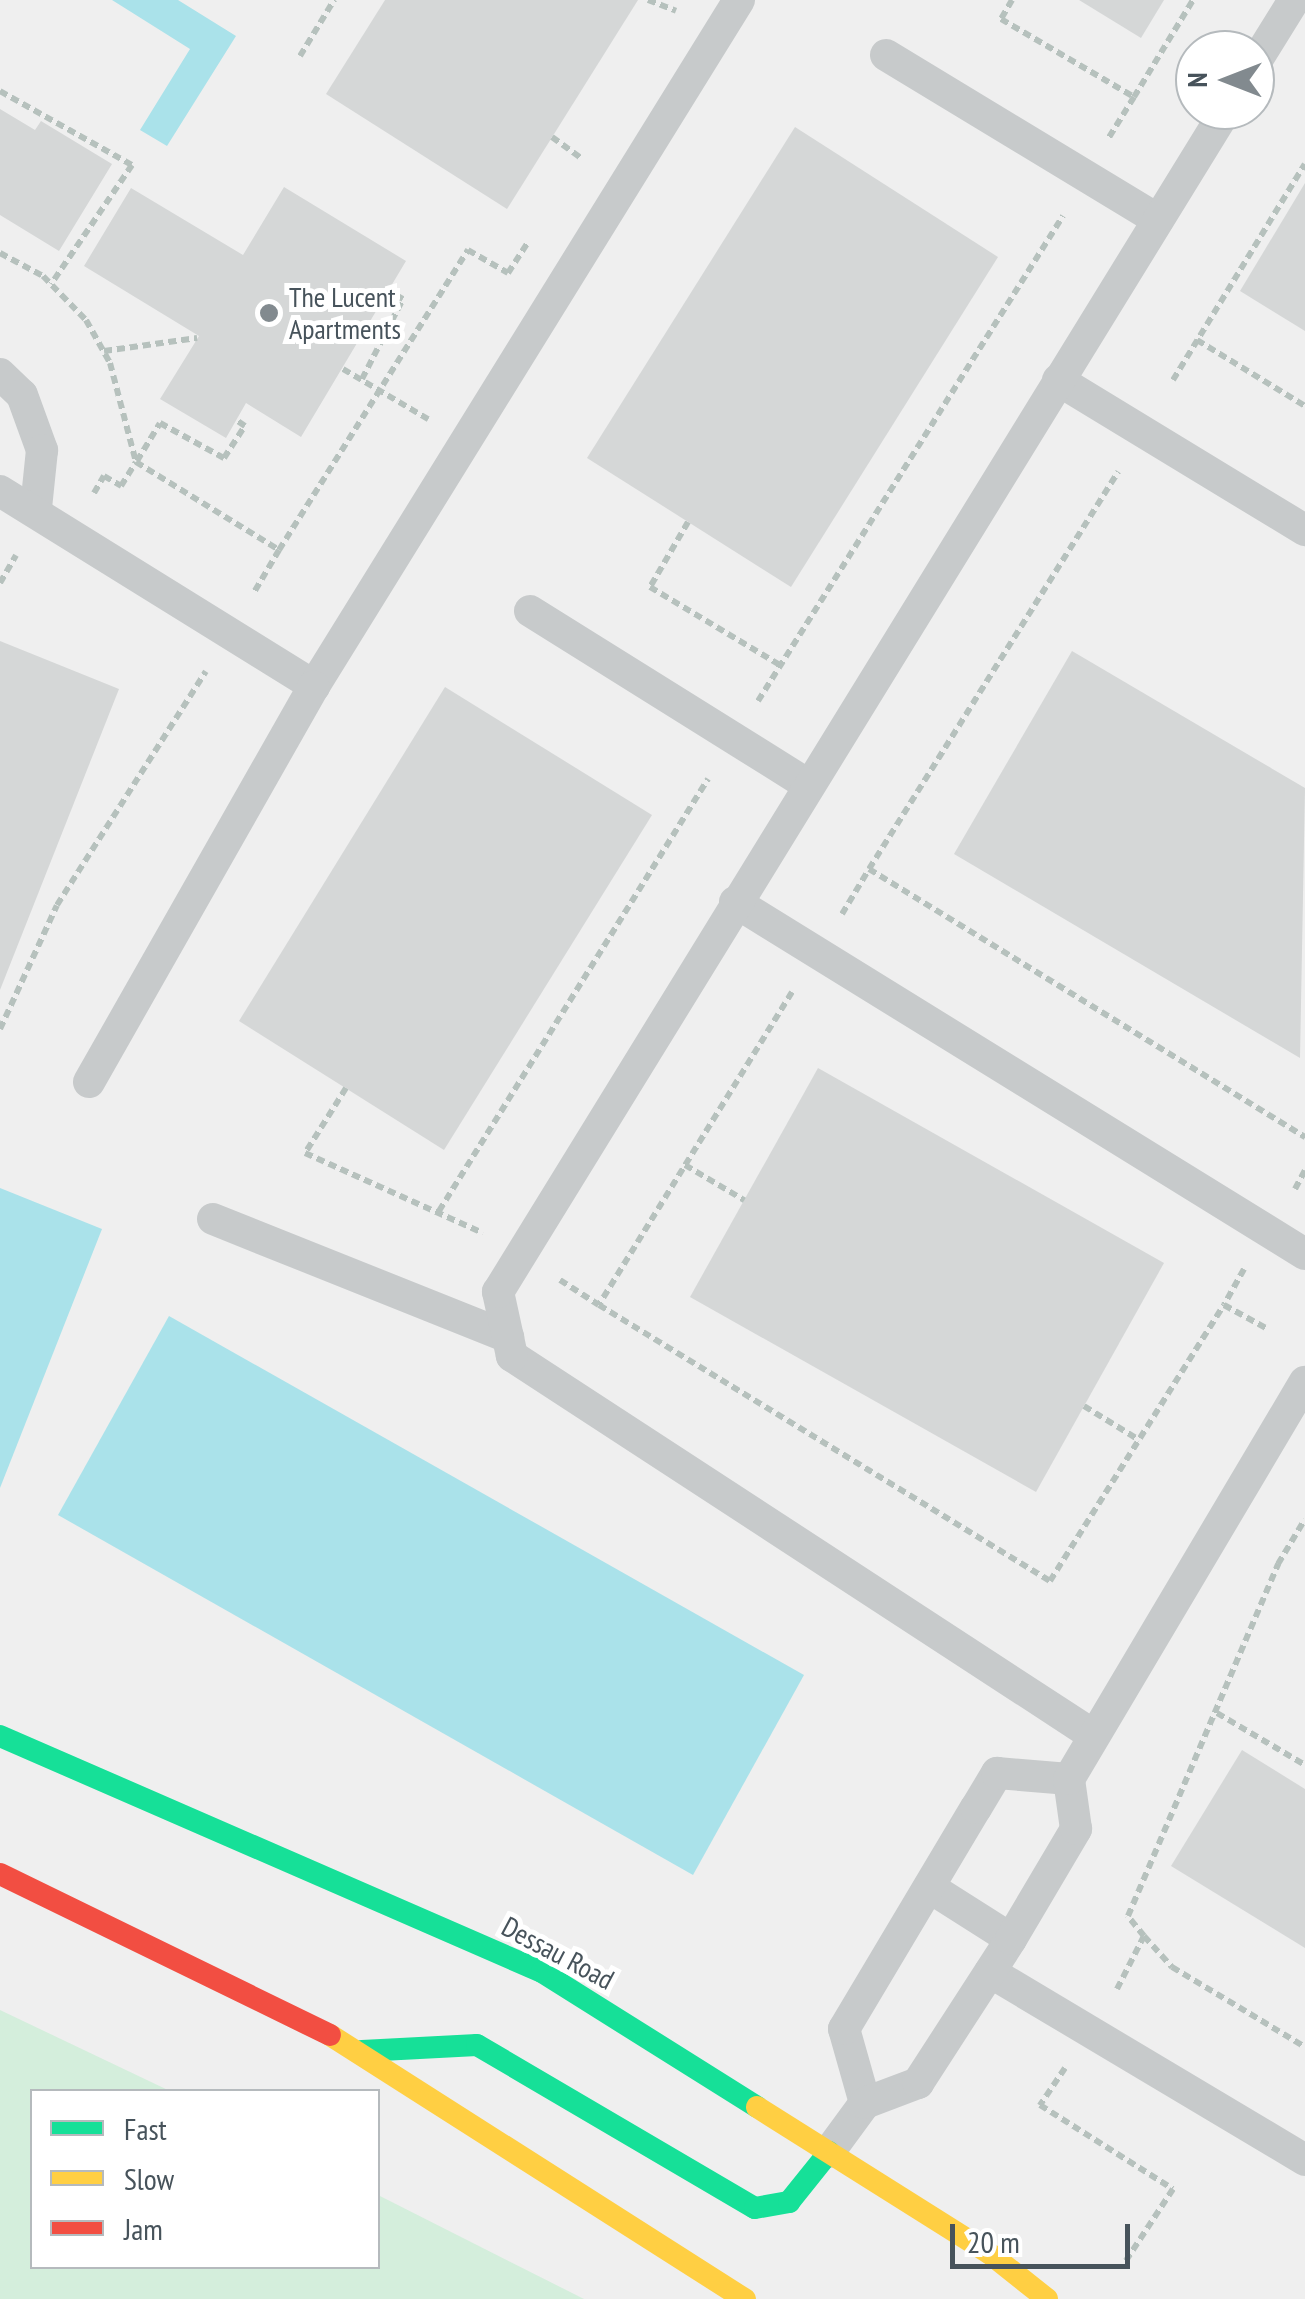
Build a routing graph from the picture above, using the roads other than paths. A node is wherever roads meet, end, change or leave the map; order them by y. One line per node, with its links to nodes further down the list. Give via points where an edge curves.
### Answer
1 (738, 0): 13 (lane)
2 (1294, 0): 3 (lane)
3 (1275, 31)
4 (886, 55): 6 (lane)
5 (1214, 130): 6 (lane)
6 (1158, 220): 8 (lane)
7 (0, 374): 10 (lane, via 22,396 42,450)
8 (1058, 380): 11 (lane); 14 (lane)
9 (0, 492): 10 (lane)
10 (36, 508): 13 (lane)
11 (1305, 530)
12 (530, 610): 14 (lane)
13 (314, 686): 16 (lane)
14 (808, 785): 15 (lane)
15 (735, 902): 18 (lane); 19 (lane, via 498,1292)
16 (90, 1082)
17 (213, 1219): 19 (lane)
18 (1305, 1254)
19 (508, 1338): 21 (lane, via 512,1356)
20 (1305, 1382): 21 (lane)
21 (1093, 1735): 23 (lane)
22 (0, 1736): 30 (main road, Dessau Road, via 542,1972)
23 (1069, 1779): 25 (lane, via 998,1773); 26 (lane, via 1076,1829)
24 (0, 1874): 28 (main road)
25 (929, 1887): 26 (lane); 29 (lane, via 844,2029)
26 (1012, 1939): 27 (lane)
27 (990, 1972): 29 (lane, via 918,2083); 31 (lane)
28 (362, 2051): 30 (main road, via 477,2045 755,2208 789,2202); 32 (main road)
29 (865, 2103): 30 (lane)
30 (829, 2152): 33 (main road, Dessau Road, via 988,2252)
31 (1305, 2160)
32 (746, 2299)
33 (1047, 2299)

